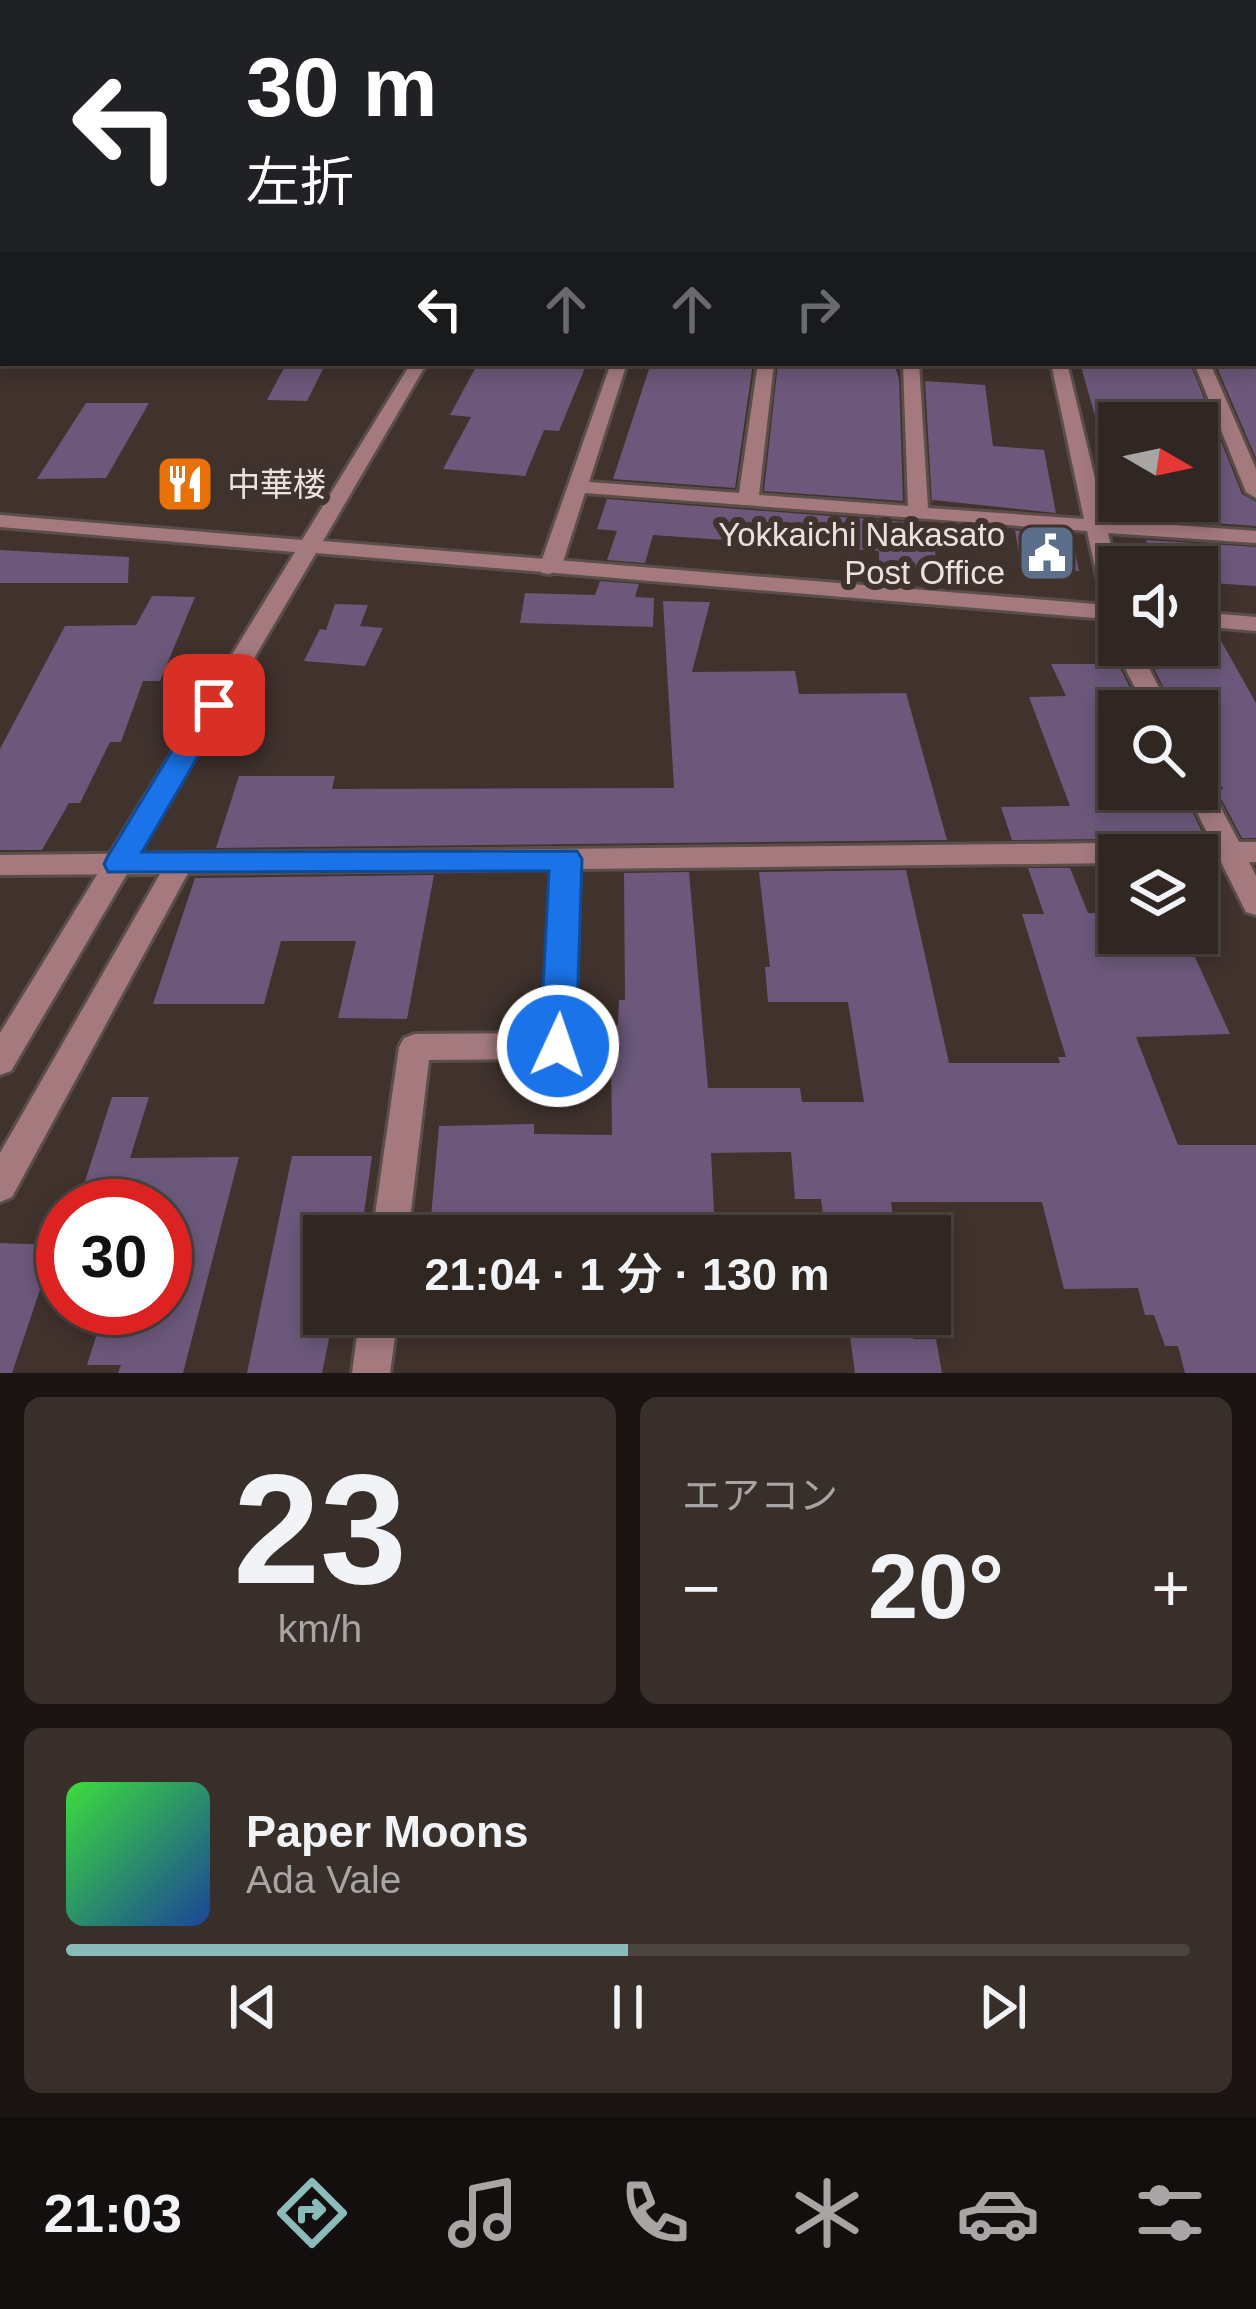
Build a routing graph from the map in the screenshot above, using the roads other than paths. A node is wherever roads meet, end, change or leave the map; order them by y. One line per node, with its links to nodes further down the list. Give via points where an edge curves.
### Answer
1 (417, 366): 14 (street)
2 (618, 366): 7 (street)
3 (766, 366): 9 (street)
4 (911, 366): 10 (street)
5 (1060, 366): 12 (street)
6 (1203, 366): 8 (street)
7 (578, 487): 9 (street); 16 (street)
8 (1256, 492)
9 (748, 500): 10 (street)
10 (918, 513): 12 (street)
11 (0, 521): 14 (street)
12 (1098, 526): 13 (street); 15 (street)
13 (1256, 537)
14 (308, 546): 16 (street); 24 (street)
15 (1102, 546)
16 (550, 568): 17 (street)
17 (1098, 615)
18 (1218, 621): 19 (street)
19 (1256, 624)
20 (1215, 810): 21 (street)
21 (1244, 852): 22 (street); 26 (street)
22 (566, 859): 23 (street); 29 (street, via 558,1046 415,1047)
23 (180, 863): 24 (street); 28 (street)
24 (120, 864): 25 (street); 27 (street)
25 (0, 865)
26 (1256, 904)
27 (0, 1061)
28 (0, 1186)
29 (393, 1215)
30 (376, 1335): 31 (street)
31 (371, 1373)

